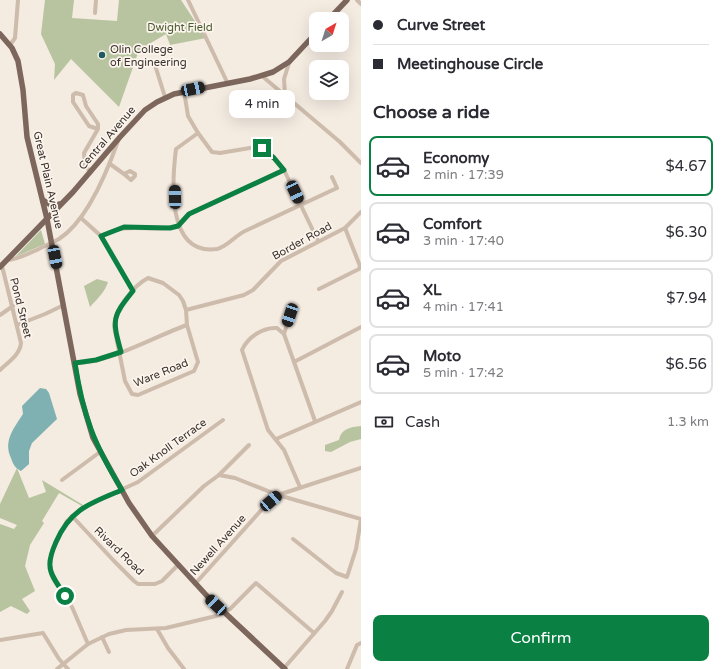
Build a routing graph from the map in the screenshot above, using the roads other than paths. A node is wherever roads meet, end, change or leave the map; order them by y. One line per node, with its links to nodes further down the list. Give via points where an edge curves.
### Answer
1 (18, 0): 11 (street, via 15,38)
2 (96, 0): 8 (street)
3 (188, 0): 15 (street)
4 (347, 0): 7 (main road)
5 (357, 0): 6 (street)
6 (361, 4)
7 (336, 12)
8 (95, 13)
9 (0, 34): 11 (main road, Great Plain Avenue)
10 (309, 40): 12 (main road, Central Avenue)
11 (10, 45): 28 (main road, Great Plain Avenue, via 18,61 21,75 27,138)
12 (289, 62): 14 (main road, Central Avenue); 17 (street, via 284,76)
13 (155, 65): 18 (street)
14 (262, 76): 15 (main road, Central Avenue); 17 (street)
15 (228, 84): 16 (main road, Central Avenue)
16 (184, 91): 18 (main road, Central Avenue); 20 (street, via 188,116)
17 (285, 96): 22 (street)
18 (166, 98): 21 (main road, Central Avenue, via 145,110)
19 (98, 129): 19 (street, via 89,126 73,102 73,95 83,95 86,106 98,124); 25 (street, via 84,153 85,166)
20 (198, 133): 24 (street, via 212,152 262,148); 34 (street, via 176,149 175,209)
21 (120, 137): 23 (street); 25 (main road, Central Avenue)
22 (361, 163)
23 (110, 164): 26 (street); 32 (street)
24 (284, 170): 30 (street); 34 (street, via 189,214)
25 (91, 172): 29 (main road, Central Avenue)
26 (124, 174)
27 (332, 177): 30 (street, via 337,188)
28 (42, 198): 29 (main road, via 52,206); 33 (main road, Great Plain Avenue)
29 (62, 204): 33 (main road, Central Avenue)
30 (300, 204): 34 (street, via 237,235 218,249 202,248 193,244 186,239); 37 (street)
31 (361, 212): 35 (street, Border Road)
32 (81, 218): 36 (street); 38 (street, via 69,231)
33 (48, 219): 38 (main road, Great Plain Avenue); 39 (main road, Central Avenue)
34 (178, 226): 36 (street, via 160,229 124,227)
35 (345, 228): 37 (street, Border Road); 41 (street, via 359,269)
36 (101, 236): 42 (street)
37 (318, 241): 45 (street, Border Road, via 281,261 259,285 244,295)
38 (52, 243): 39 (street, via 17,259); 43 (main road, Great Plain Avenue)
39 (8, 260): 40 (main road, Central Avenue)
40 (1, 266): 44 (street, Pond Street)
41 (319, 289)
42 (133, 291): 45 (street, via 148,278 156,279 179,295); 52 (street, via 119,308 115,319 114,326)
43 (64, 305): 48 (street); 54 (main road, Great Plain Avenue)
44 (12, 306): 46 (street); 48 (street, Pond Street)
45 (186, 310): 49 (street)
46 (0, 315)
47 (290, 315): 51 (street)
48 (17, 324): 55 (street, Pond Street, via 21,348)
49 (187, 325): 52 (street); 52 (street, Ware Road, via 198,362 194,372 138,394 132,394 126,386)
50 (361, 327): 53 (street)
51 (284, 334): 53 (street); 59 (street, via 277,328 269,328 248,339 242,350 265,423)
52 (121, 352): 54 (street)
53 (294, 362): 58 (street)
54 (75, 363): 61 (main road, Great Plain Avenue, via 84,411)
55 (0, 370)
56 (361, 402): 58 (street)
57 (223, 420): 66 (street, Oak Knoll Terrace, via 138,482)
58 (315, 421): 59 (street)
59 (276, 439): 65 (street, via 289,458)
60 (249, 444): 63 (street)
61 (100, 452): 64 (street); 66 (main road, Great Plain Avenue)
62 (361, 468): 65 (street, Newell Avenue)
63 (219, 475): 67 (street, via 235,478); 70 (street)
64 (62, 480)
65 (300, 487): 67 (street, Newell Avenue)
66 (122, 490): 68 (street, Oak Knoll Terrace, via 82,508); 70 (main road, Great Plain Avenue)
67 (278, 495): 69 (street); 73 (street, Newell Avenue, via 264,507)
68 (72, 516): 72 (street, Rivard Road, via 138,584 155,584 162,581); 81 (street, via 52,551 50,565 52,574 72,607)
69 (361, 519): 71 (street, via 356,549 347,578 336,573)
70 (152, 536): 72 (main road, Great Plain Avenue)
71 (293, 539)
72 (178, 565): 73 (main road, Great Plain Avenue)
73 (195, 584): 75 (main road, Great Plain Avenue)
74 (342, 592): 77 (street, via 332,611)
75 (224, 613): 76 (street); 77 (street, via 256,583); 84 (main road, Great Plain Avenue)
76 (158, 629): 78 (street, via 120,631); 87 (street)
77 (314, 633): 84 (street)
78 (102, 637): 81 (street); 82 (street)
79 (0, 640): 83 (street, via 43,633)
80 (361, 643): 88 (street, via 357,645)
81 (88, 644): 83 (street)
82 (109, 652)
83 (64, 663): 85 (street); 86 (street)
84 (285, 668)
85 (57, 669)
86 (68, 669)
87 (184, 669)
88 (346, 669)

